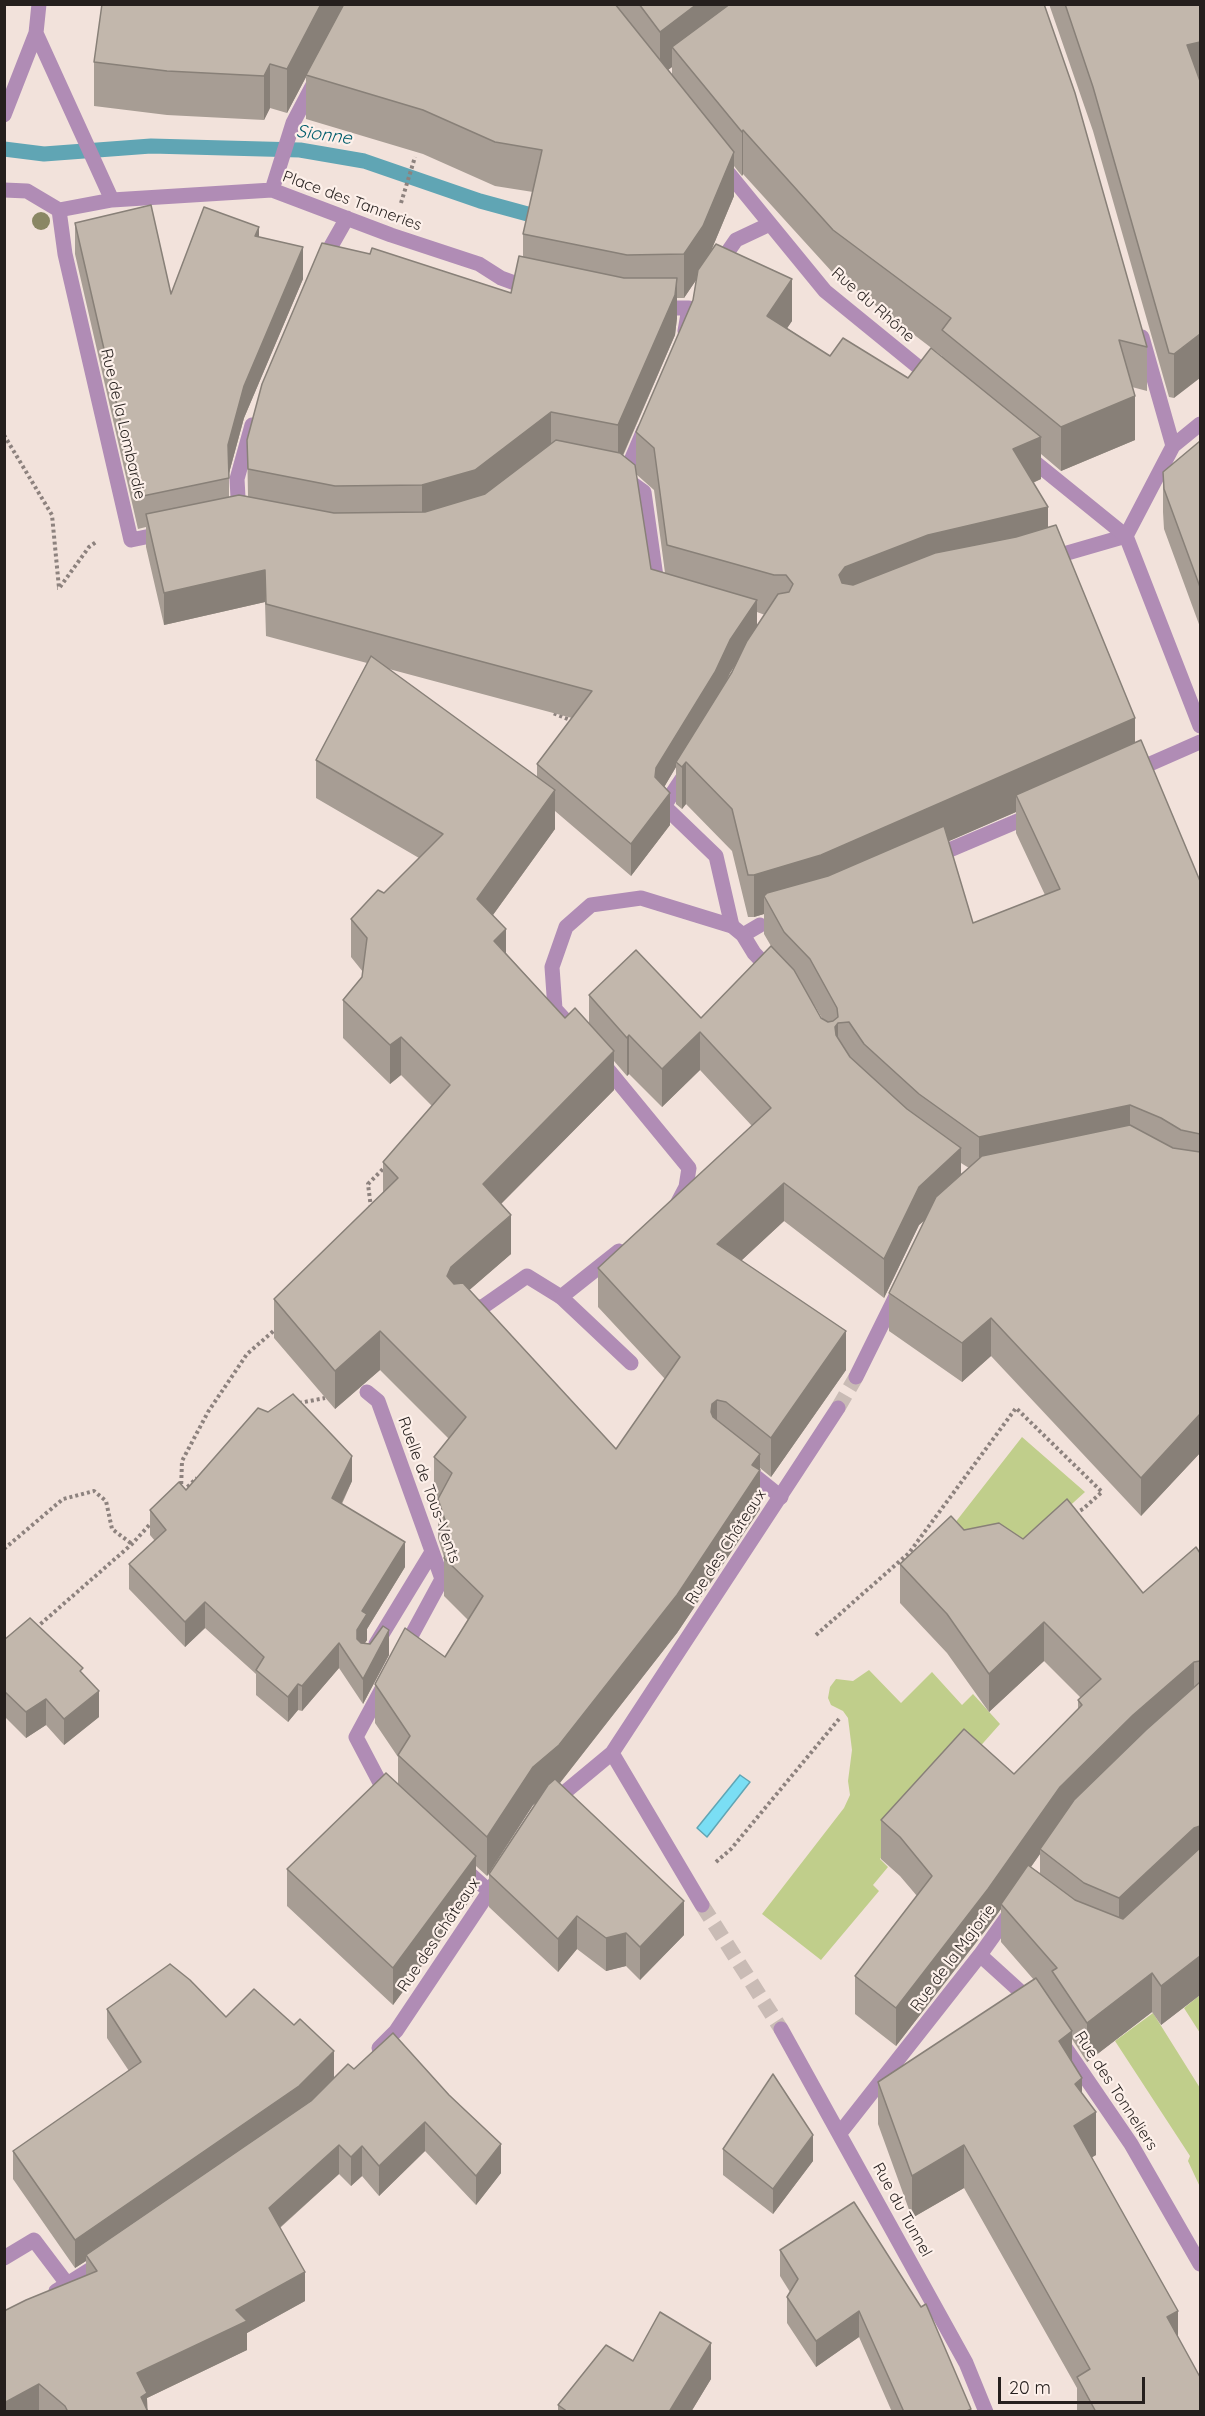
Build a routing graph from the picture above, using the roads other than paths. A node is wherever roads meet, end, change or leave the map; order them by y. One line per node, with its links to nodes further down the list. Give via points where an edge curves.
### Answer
1 (39, 4): 2 (street)
2 (36, 33): 4 (street); 8 (street)
3 (325, 64): 7 (street, via 293,123)
4 (4, 115)
5 (710, 152): 11 (street, Rue du Rhône)
6 (4, 190): 9 (street, via 27,191)
7 (272, 190): 8 (street, Place des Tanneries); 10 (street, Place des Tanneries)
8 (112, 200): 9 (street, Place des Tanneries)
9 (59, 210): 25 (street, Rue de la Lombardie, via 65,254 131,540)
10 (347, 219): 12 (street); 14 (street, Place des Tanneries, via 479,264 520,287)
11 (770, 224): 13 (street, via 736,240); 18 (street, Rue du Rhône, via 825,291)
12 (313, 279)
13 (709, 279)
14 (544, 292)
15 (647, 308): 17 (street, via 692,303)
16 (1138, 323): 22 (street)
17 (679, 348)
18 (943, 387)
19 (257, 410): 24 (street, via 237,478)
20 (652, 412): 28 (street, via 618,475 644,492 658,595)
21 (1200, 424): 22 (street)
22 (1173, 446): 26 (street)
23 (1016, 447): 26 (street)
24 (239, 520)
25 (185, 529)
26 (1126, 536): 27 (street); 29 (street)
27 (1036, 562)
28 (670, 598)
29 (1200, 726)
30 (1200, 742): 32 (street)
31 (695, 758): 36 (street, via 664,806 716,856)
32 (1114, 779)
33 (1050, 807): 34 (street)
34 (921, 863)
35 (769, 922): 36 (street)
36 (737, 930): 37 (street); 38 (street, via 641,898 591,905 566,927 552,967 555,1009)
37 (786, 986)
38 (578, 1034)
39 (592, 1051): 40 (street, via 689,1168 686,1187 677,1206)
40 (668, 1213)
41 (632, 1241): 43 (street)
42 (905, 1278): 46 (street)
43 (561, 1297): 44 (street, via 527,1276 484,1306); 45 (street)
44 (457, 1313)
45 (630, 1363)
46 (856, 1377)
47 (367, 1392): 51 (street, Ruelle de Tous-Vents, via 378,1401)
48 (838, 1408): 50 (street, Rue des Châteaux)
49 (729, 1455): 50 (street)
50 (781, 1497): 53 (street, Rue des Châteaux)
51 (432, 1552): 52 (street); 54 (street, Ruelle de Tous-Vents, via 442,1579 356,1737 385,1795)
52 (366, 1660)
53 (612, 1752): 55 (street, Rue des Châteaux); 60 (street)
54 (402, 1811)
55 (542, 1811)
56 (446, 1852): 58 (street)
57 (507, 1865): 58 (street, Rue des Châteaux)
58 (490, 1892): 63 (street, Rue des Châteaux, via 396,2031)
59 (1020, 1899): 61 (street, Rue de la Majorie)
60 (702, 1905)
61 (980, 1955): 64 (street, Rue de la Majorie); 67 (street, Rue des Tonneliers, via 1040,2009 1131,2144)
62 (781, 2029): 64 (street, Rue du Tunnel)
63 (371, 2056)
64 (840, 2133): 70 (street, Rue du Tunnel, via 966,2363)
65 (118, 2251): 68 (street)
66 (4, 2258): 68 (street, via 34,2240)
67 (1200, 2264)
68 (68, 2285): 69 (street)
69 (47, 2295)
70 (986, 2412)

